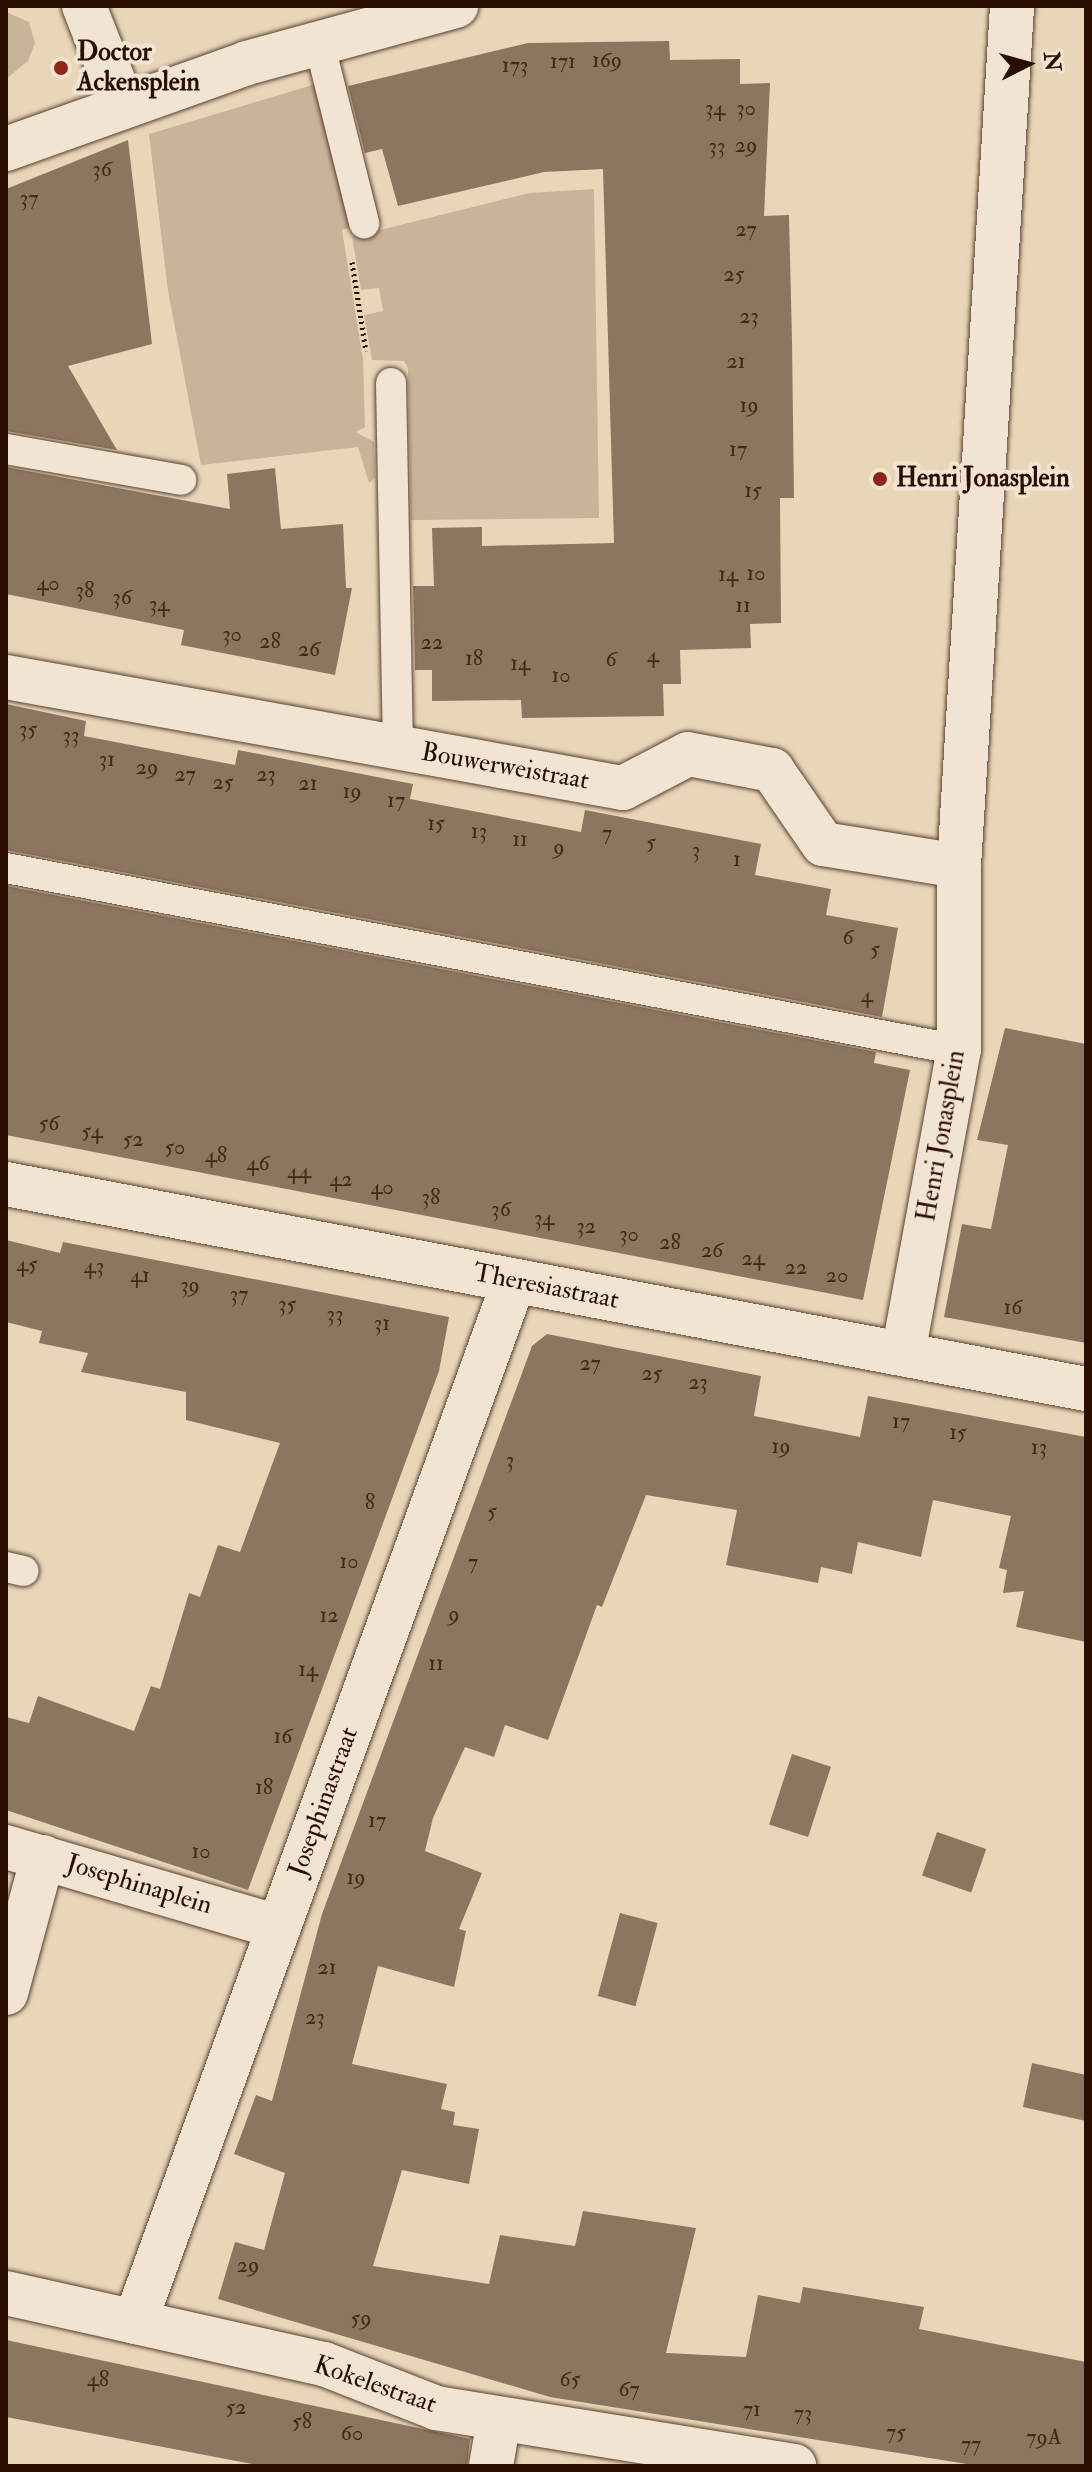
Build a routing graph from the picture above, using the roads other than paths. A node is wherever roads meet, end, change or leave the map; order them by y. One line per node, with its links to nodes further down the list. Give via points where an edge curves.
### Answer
1 (84, 6): 5 (street)
2 (456, 6): 4 (street)
3 (1012, 6): 13 (street, Henri Jonasplein)
4 (319, 42): 5 (street); 7 (lane)
5 (123, 105): 6 (street)
6 (6, 149)
7 (364, 223)
8 (391, 383): 12 (lane)
9 (6, 449): 10 (lane)
10 (181, 480)
11 (6, 677): 12 (street, Bouwerweistraat)
12 (398, 748): 13 (street, Bouwerweistraat, via 623,788 688,754 772,770 823,844)
13 (959, 866): 15 (street, Henri Jonasplein)
14 (6, 868): 15 (lane)
15 (959, 1050): 18 (street, Henri Jonasplein)
16 (6, 1184): 17 (street, Theresiastraat)
17 (514, 1281): 18 (street, Theresiastraat); 21 (street, Josephinastraat)
18 (903, 1354): 19 (street, Theresiastraat)
19 (1086, 1389)
20 (25, 1852): 21 (street, Josephinaplein); 22 (street, Josephinaplein)
21 (278, 1927): 24 (street, Josephinastraat)
22 (6, 1993)
23 (6, 2293): 24 (street, Kokelestraat)
24 (135, 2322): 25 (street, Kokelestraat, via 324,2364 403,2399)
25 (499, 2419): 26 (street); 27 (street, Kokelestraat)
26 (491, 2466)
27 (794, 2466)

